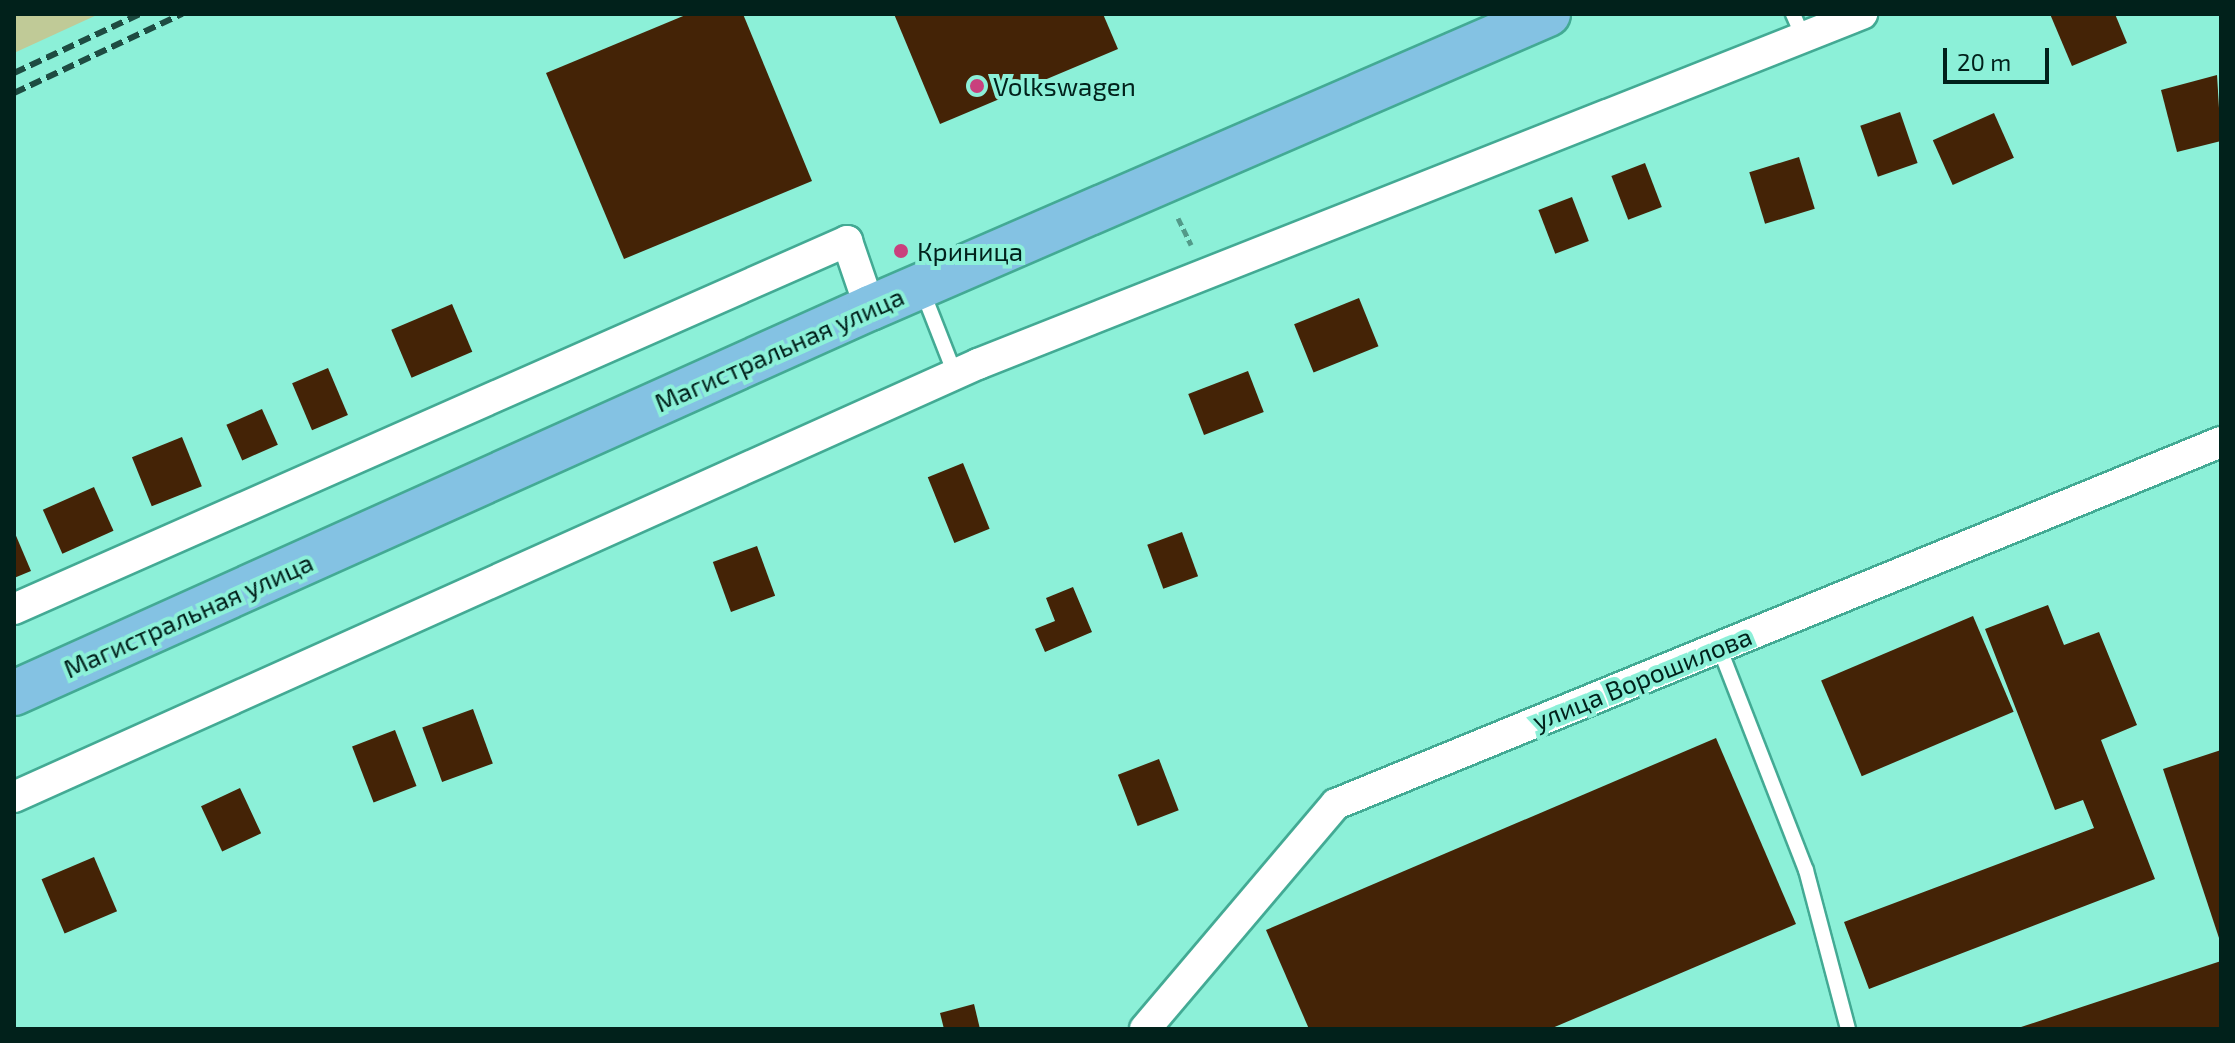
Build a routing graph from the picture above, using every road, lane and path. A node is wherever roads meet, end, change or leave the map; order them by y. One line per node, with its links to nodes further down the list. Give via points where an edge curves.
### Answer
1 (1548, 14): 4 (main road, Магистральная улица)
2 (1862, 14): 3 (street)
3 (1798, 27): 6 (street)
4 (920, 286): 5 (main road, Магистральная улица); 6 (lane)
5 (870, 308): 8 (street, via 847,241); 10 (main road, Магистральная улица)
6 (955, 374): 11 (street)
7 (2221, 442): 9 (street, улица Ворошилова)
8 (14, 609)
9 (1719, 647): 12 (street, улица Ворошилова, via 1336,804); 13 (lane, via 1806,870)
10 (14, 693)
11 (14, 797)
12 (1145, 1029)
13 (1848, 1029)

